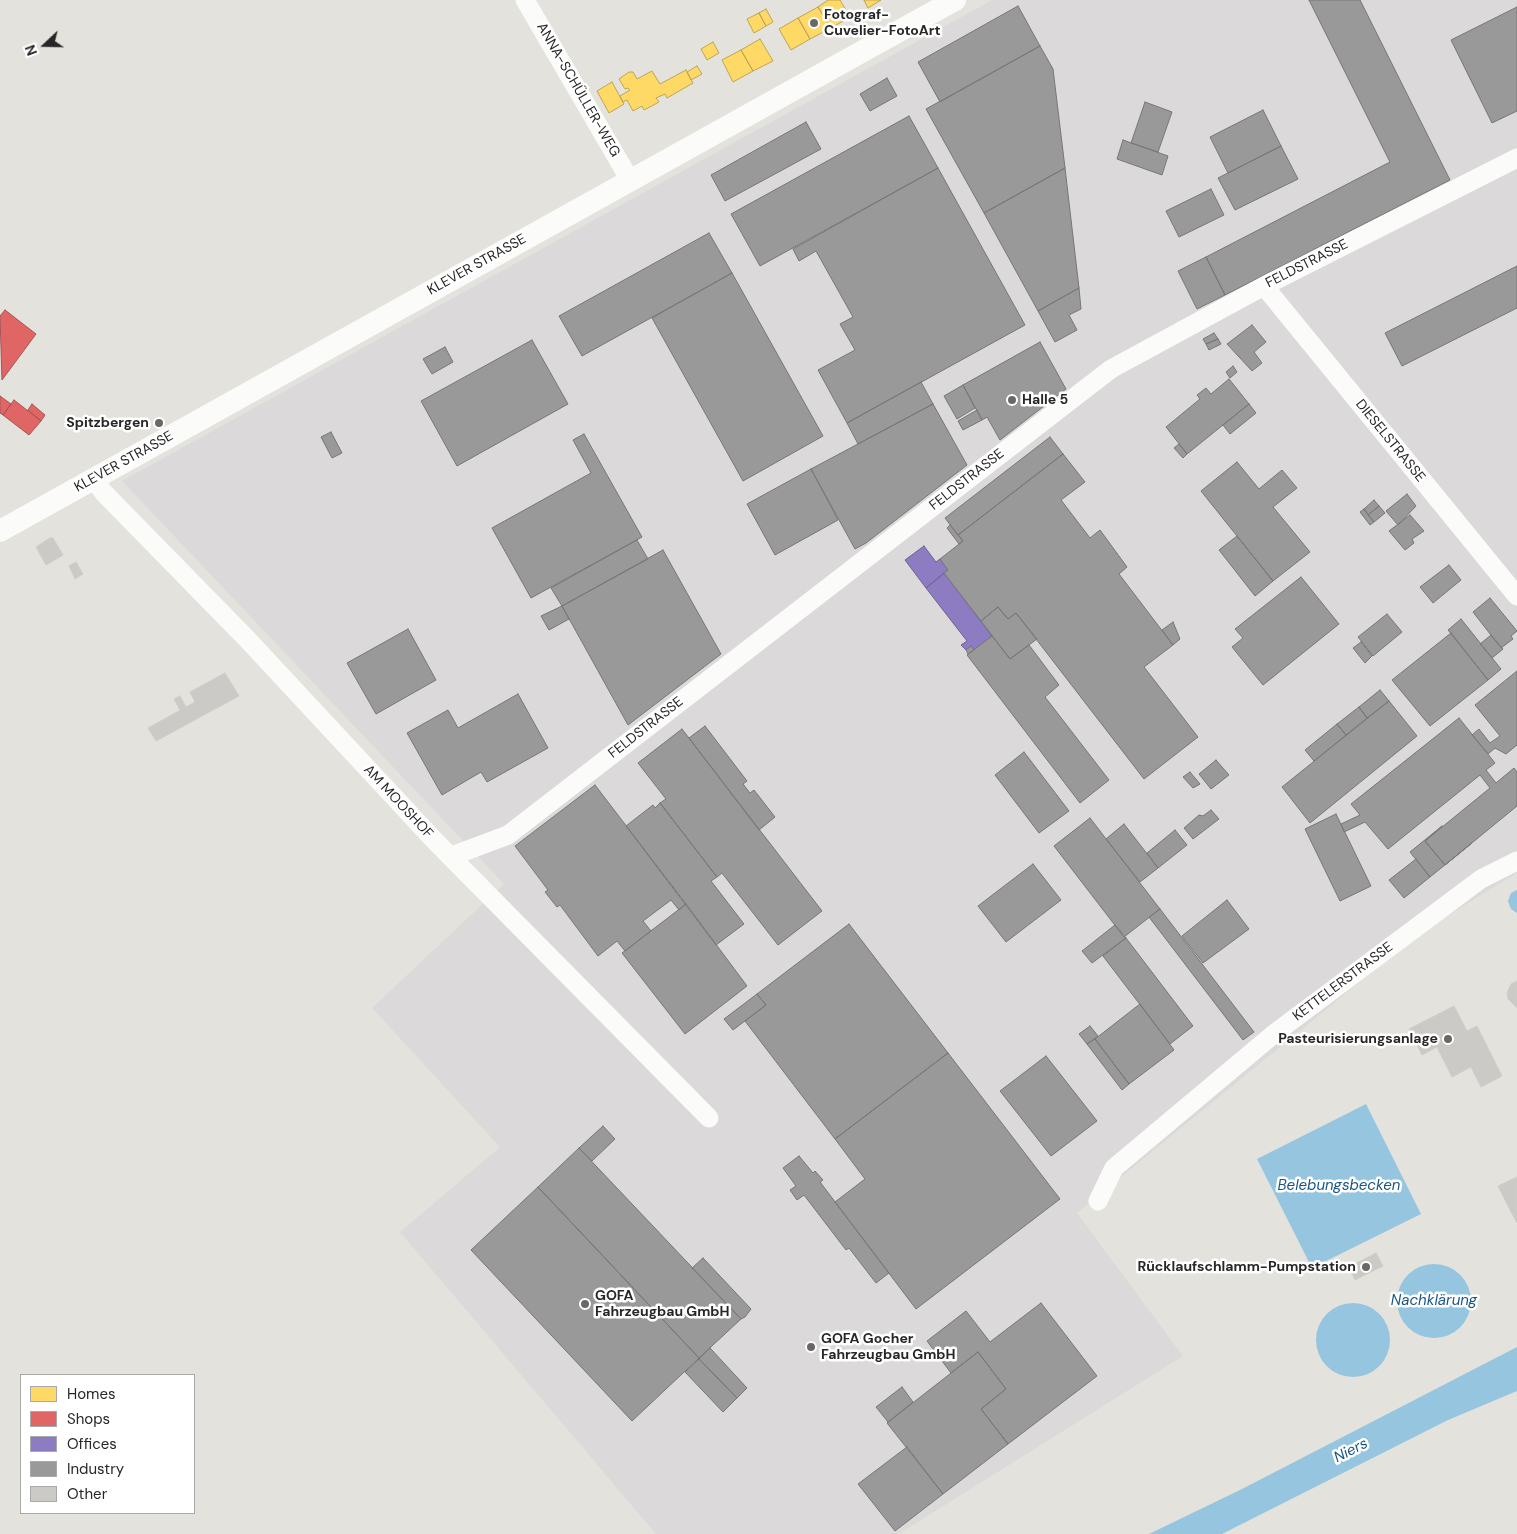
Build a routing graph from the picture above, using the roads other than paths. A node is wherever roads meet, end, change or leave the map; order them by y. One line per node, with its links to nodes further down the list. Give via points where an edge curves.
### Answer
1 (525, 0): 4 (street, ANNA-SCHÜLLER-WEG)
2 (956, 0): 4 (street, KLEVER STRASSE)
3 (1517, 158): 5 (street, FELDSTRASSE)
4 (630, 180): 6 (street, KLEVER STRASSE)
5 (1264, 286): 8 (street, DIESELSTRASSE); 9 (street, FELDSTRASSE, via 1111,369 508,834)
6 (93, 479): 7 (street, KLEVER STRASSE); 9 (street, AM MOOSHOF)
7 (0, 531)
8 (1517, 596)
9 (452, 856): 11 (street, AM MOOSHOF)
10 (1517, 861): 12 (street, KETTELERSTRASSE, via 1481,879 1275,1033 1114,1168)
11 (709, 1118)
12 (1098, 1201)

